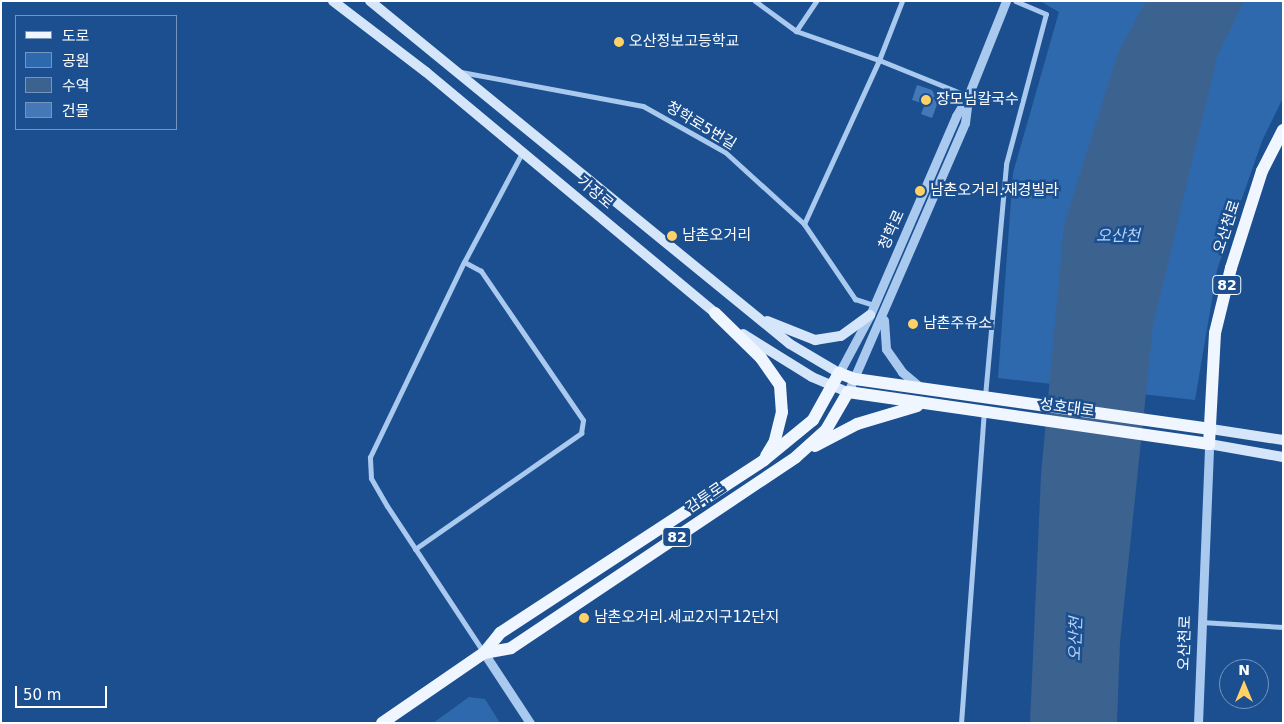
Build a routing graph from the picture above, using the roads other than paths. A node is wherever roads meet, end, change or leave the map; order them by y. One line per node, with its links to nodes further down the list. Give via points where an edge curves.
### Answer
1 (333, 1): 14 (main road, 가장로, via 426,72)
2 (370, 1): 10 (main road, 가장로)
3 (755, 1): 8 (street)
4 (816, 1): 8 (street)
5 (902, 1): 9 (street)
6 (1006, 1): 11 (street, 청학로)
7 (1016, 1): 26 (street, via 1046,14 1006,164)
8 (796, 31): 9 (street)
9 (878, 60): 11 (street); 15 (street)
10 (455, 71): 15 (street, 청학로5번길, via 642,106 725,152); 17 (main road, 가장로)
11 (968, 96): 18 (street, 청학로, via 956,116); 20 (street, 청학로, via 965,122)
12 (1283, 130): 13 (main road, 오산천로 / 82)
13 (1278, 149): 29 (main road, 오산천로 / 82, via 1262,171 1231,268 1215,333)
14 (522, 153): 16 (street); 19 (main road, 가장로)
15 (804, 224): 18 (street, 청학로5번길, via 855,299)
16 (464, 262): 35 (street, via 370,457 371,478); 35 (street, via 481,271 583,420 581,433)
17 (745, 308): 18 (main road, via 772,324 816,340 841,336); 21 (main road, 가장로, via 790,344)
18 (872, 310): 21 (street, 청학로)
19 (715, 313): 23 (main road, 가장로, via 760,346); 34 (main road, via 761,358 780,385 782,412 775,440)
20 (884, 315): 22 (street, 청학로); 24 (street, via 886,349 902,372)
21 (839, 373): 22 (main road, 가장로); 23 (main road, 감투로)
22 (855, 379): 24 (main road, 성호대로); 25 (street, 청학로)
23 (833, 388): 25 (main road, 가장로); 34 (main road, 감투로, via 814,420)
24 (921, 388): 26 (main road, 성호대로)
25 (848, 392): 27 (main road, 성호대로); 32 (main road, 감투로 / 82, via 826,430)
26 (985, 397): 29 (main road, 성호대로)
27 (923, 405): 28 (main road, 성호대로); 32 (main road, via 857,424)
28 (989, 414): 31 (main road, 성호대로); 41 (street)
29 (1211, 429): 30 (main road, 성호대로); 31 (main road, 오산천로)
30 (1283, 440)
31 (1210, 444): 33 (main road, 성호대로); 36 (street, 오산천로)
32 (796, 457): 38 (main road, 감투로 / 82, via 511,648)
33 (1283, 457)
34 (764, 460): 38 (main road, 감투로, via 500,633)
35 (415, 549): 38 (street)
36 (1202, 622): 37 (street); 42 (street, 오산천로)
37 (1283, 627)
38 (484, 653): 39 (main road, 감투로); 40 (street)
39 (382, 723)
40 (530, 723)
41 (961, 723)
42 (1198, 723)

